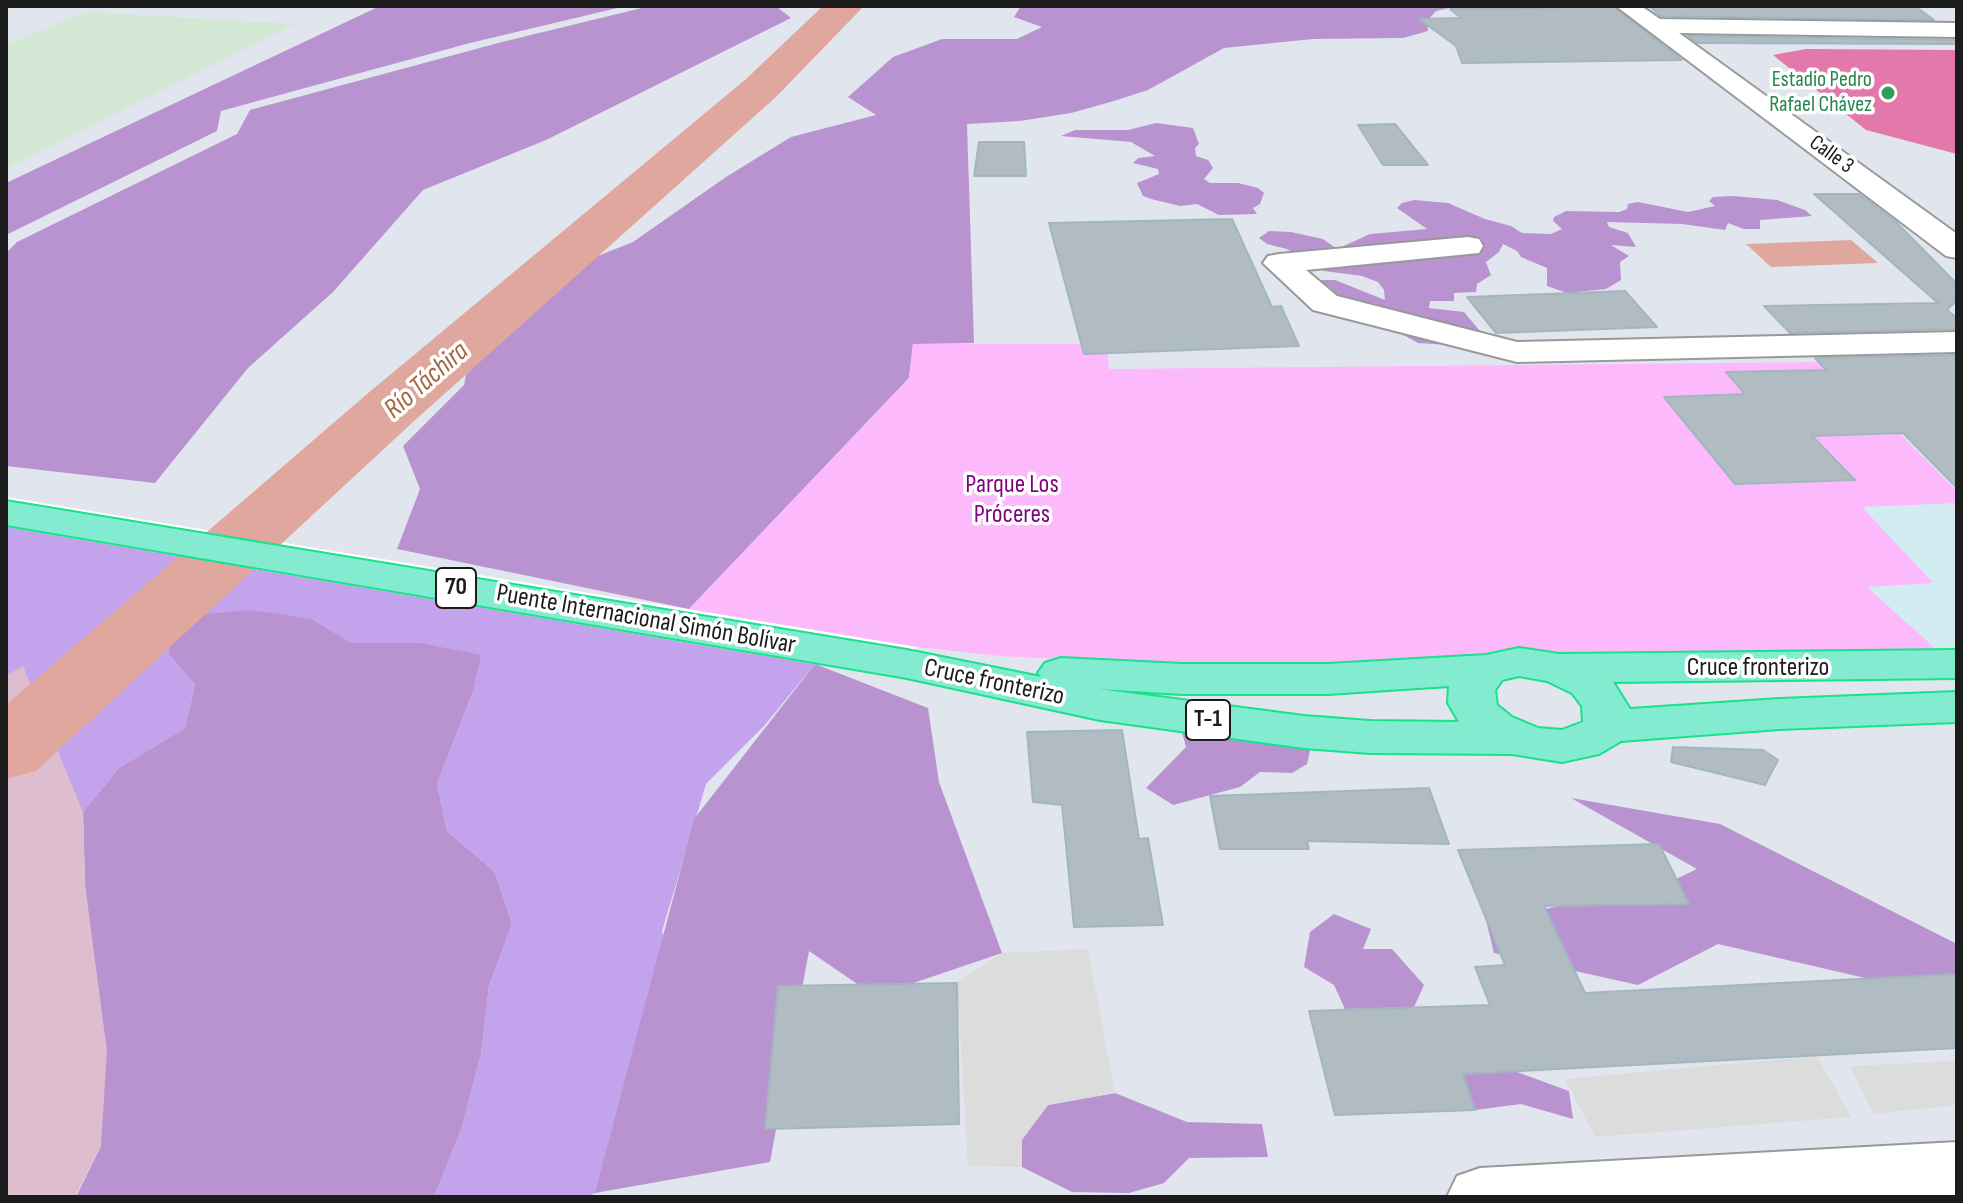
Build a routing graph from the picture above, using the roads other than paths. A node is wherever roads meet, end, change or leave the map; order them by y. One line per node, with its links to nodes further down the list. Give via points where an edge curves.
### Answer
1 (1627, 6): 3 (street, Calle 3)
2 (1810, 6): 4 (street)
3 (1655, 26): 4 (street); 7 (street, Calle 3)
4 (1851, 29): 5 (street)
5 (1957, 30)
6 (1468, 246): 8 (street, via 1279,263 1325,303 1517,352)
7 (1957, 249)
8 (1957, 342)
9 (6, 513): 10 (highway, Puente Internacional Simón Bolívar / 70)
10 (907, 664): 13 (highway, Cruce fronterizo / T-1, via 1182,679 1328,679); 16 (highway, Cruce fronterizo / T-1, via 1100,705 1290,731)
11 (1957, 664): 12 (highway, Cruce fronterizo / T-1)
12 (1559, 668): 13 (highway, Cruce fronterizo / T-1, via 1519,662); 15 (highway, Cruce fronterizo / T-1, via 1600,693)
13 (1486, 669): 16 (highway, Cruce fronterizo / T-1, via 1475,679 1472,703 1495,728)
14 (1957, 707): 15 (highway, Cruce fronterizo / T-1)
15 (1607, 726): 16 (highway, Cruce fronterizo / T-1, via 1582,743 1562,746)
16 (1514, 738)
17 (1957, 1170): 18 (street)
18 (1774, 1189): 19 (street)
19 (1480, 1197)

